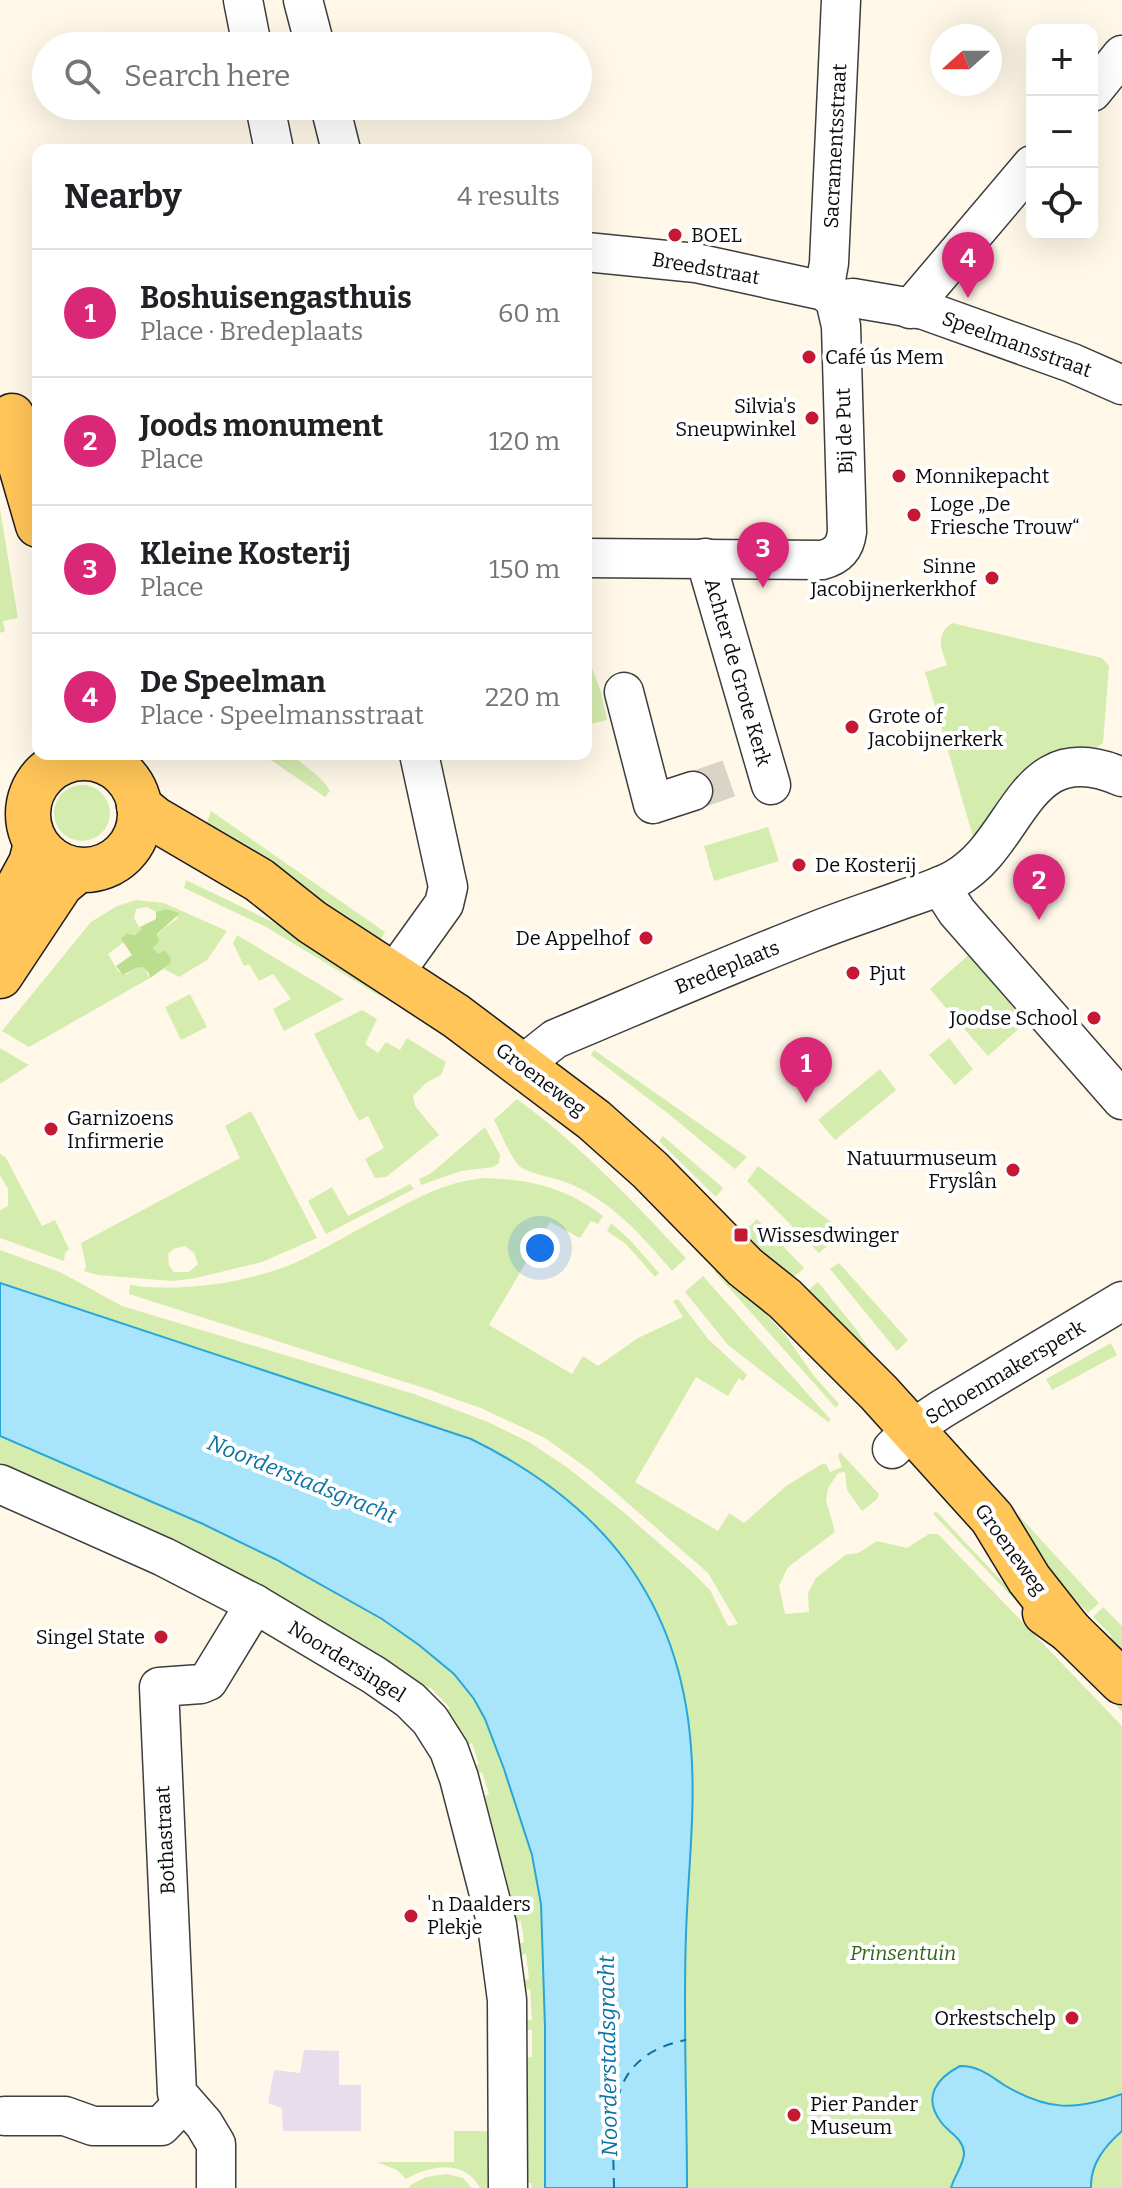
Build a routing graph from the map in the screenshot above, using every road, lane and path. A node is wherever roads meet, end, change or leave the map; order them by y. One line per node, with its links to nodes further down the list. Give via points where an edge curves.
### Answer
1 (243, 0): 4 (street)
2 (303, 0): 5 (street)
3 (841, 0): 14 (street, Sacramentsstraat)
4 (249, 32)
5 (311, 32)
6 (1122, 55): 7 (street)
7 (1098, 85)
8 (268, 120): 10 (street)
9 (334, 120): 11 (street)
10 (273, 144)
11 (340, 144)
12 (1029, 168): 15 (street)
13 (592, 253): 14 (street, Breedstraat, via 696,263)
14 (829, 296): 15 (street); 21 (street, Bij de Put, via 841,326 847,532 842,548 822,560)
15 (910, 309): 16 (street, Speelmansstraat, via 1019,343)
16 (1122, 385)
17 (6, 402): 18 (main road); 19 (main road)
18 (32, 448)
19 (32, 504)
20 (592, 558): 21 (street)
21 (705, 558): 26 (street, Achter de Grote Kerk)
22 (624, 692): 28 (street, via 653,804)
23 (80, 760): 30 (main road, via 49,770 32,792 28,818)
24 (90, 760): 29 (main road, via 128,780)
25 (420, 760): 36 (street, via 448,887 444,904)
26 (761, 775)
27 (1120, 776): 33 (street, Bredeplaats, via 1102,767 1073,768 1041,779 988,853)
28 (693, 791)
29 (139, 806): 31 (main road, via 138,829); 35 (main road, Groeneweg, via 259,880)
30 (36, 844): 32 (main road, via 54,861); 34 (main road)
31 (127, 850): 32 (main road, via 105,866); 35 (main road, Groeneweg, via 144,851)
32 (78, 870): 37 (main road, via 61,884)
33 (940, 886): 38 (street, Bredeplaats, via 555,1039); 39 (street)
34 (0, 920)
35 (312, 922): 36 (main road, Groeneweg)
36 (393, 975): 38 (main road, Groeneweg)
37 (0, 976)
38 (525, 1067): 41 (main road, Groeneweg, via 650,1170 745,1267 816,1366)
39 (1122, 1100)
40 (1122, 1301): 41 (street, Schoenmakersperk)
41 (902, 1439): 44 (main road, Groeneweg, via 1034,1604)
42 (0, 1484): 43 (street, Noordersingel)
43 (255, 1604): 45 (street, Bothastraat, via 208,1681 159,1687 177,2093); 48 (street, Noordersingel, via 410,1700 449,1750 472,1821 504,1965)
44 (1122, 1682)
45 (194, 2113): 46 (street, via 161,2126 117,2127 65,2116); 47 (street, via 216,2144)
46 (4, 2116)
47 (216, 2188)
48 (508, 2188)

